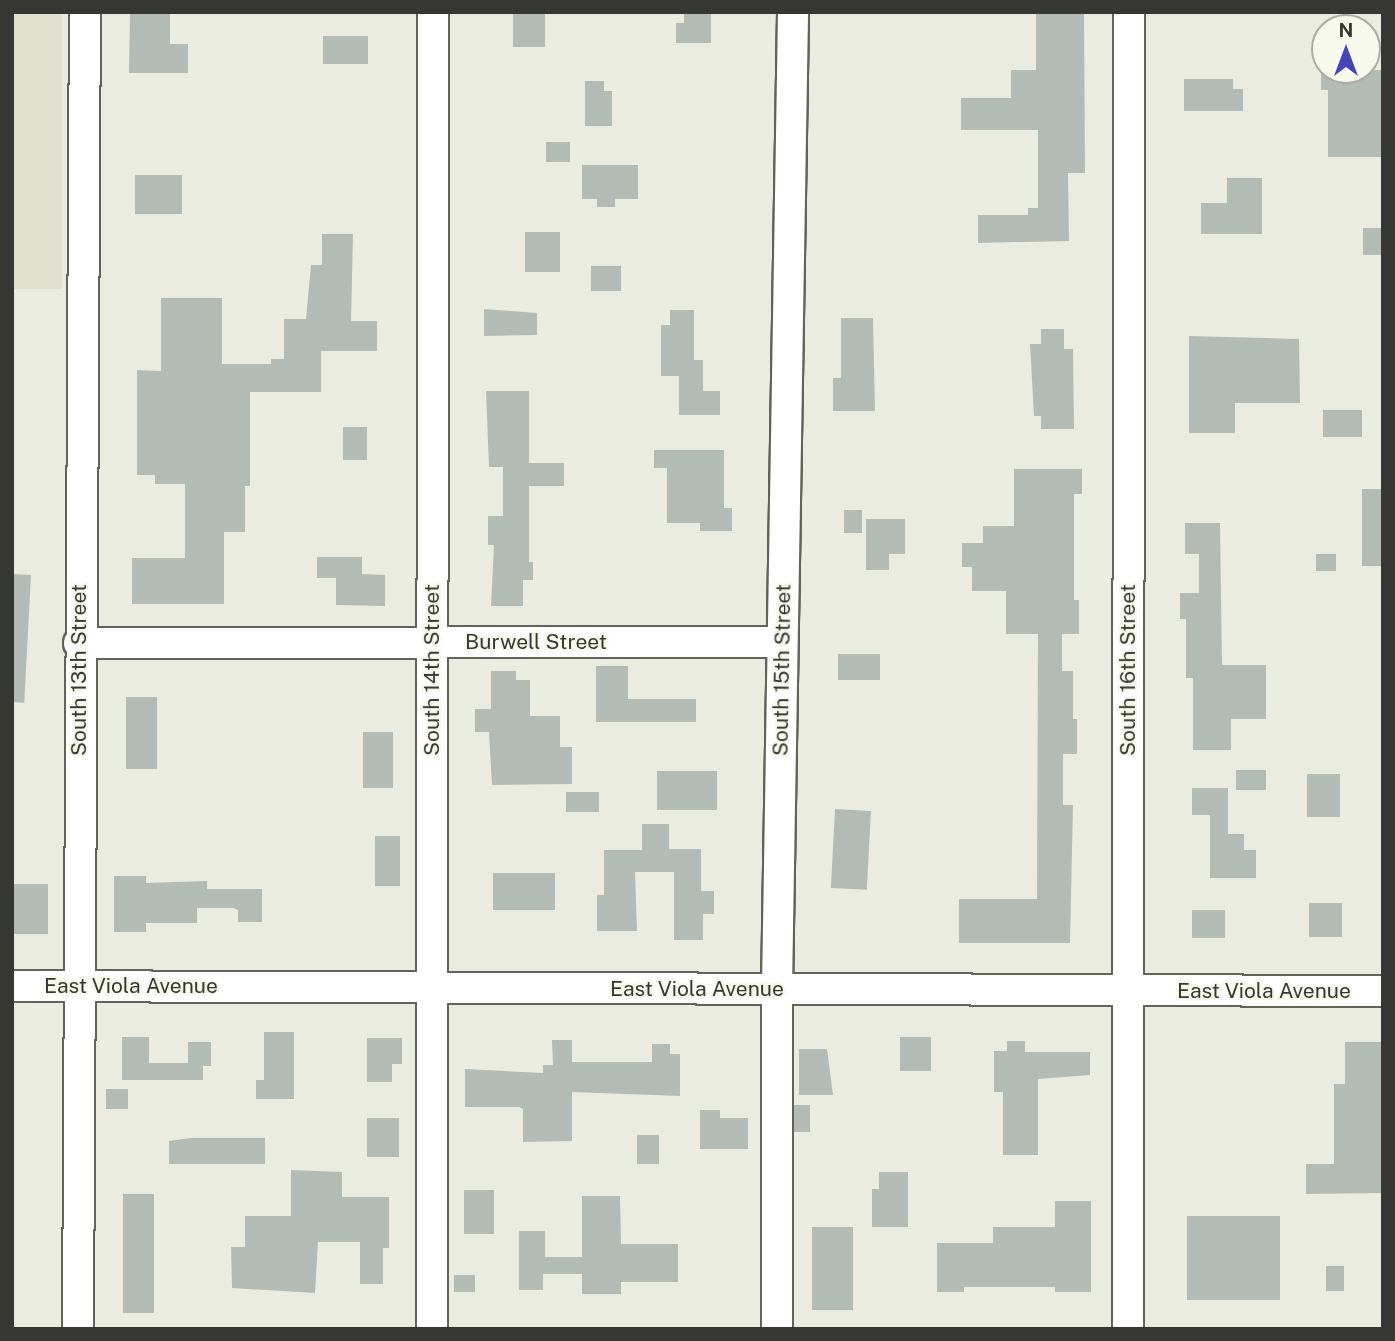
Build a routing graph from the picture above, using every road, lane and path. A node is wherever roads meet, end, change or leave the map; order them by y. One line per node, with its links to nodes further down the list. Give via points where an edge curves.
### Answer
1 (85, 12): 7 (street, South 13th Street)
2 (433, 12): 5 (street, South 14th Street)
3 (793, 12): 6 (street, South 15th Street)
4 (1129, 12): 12 (street, South 16th Street)
5 (432, 642): 6 (street, Burwell Street); 7 (street, Burwell Street); 10 (street, South 14th Street)
6 (782, 642): 11 (street, South 15th Street)
7 (79, 643): 9 (street, South 13th Street)
8 (12, 986): 9 (street, East Viola Avenue)
9 (78, 986): 10 (street, East Viola Avenue); 14 (street, South 13th Street)
10 (433, 988): 11 (street, East Viola Avenue); 15 (street, South 14th Street)
11 (777, 989): 12 (street, East Viola Avenue); 16 (street, South 15th Street)
12 (1127, 990): 13 (street, East Viola Avenue); 17 (street, South 16th Street)
13 (1383, 990)
14 (79, 1329)
15 (432, 1329)
16 (777, 1329)
17 (1128, 1329)

